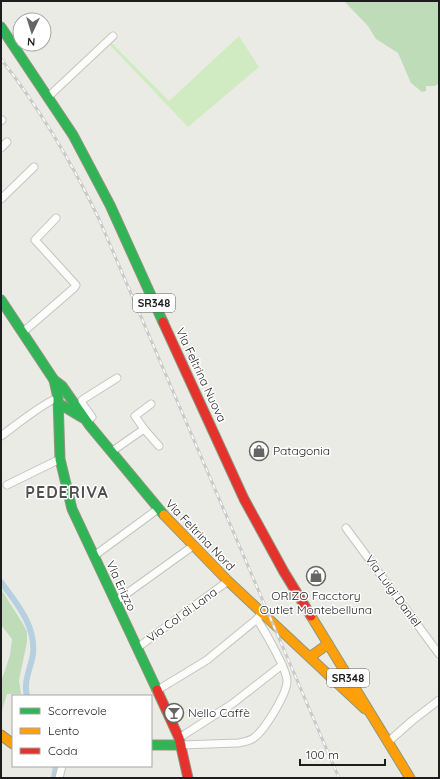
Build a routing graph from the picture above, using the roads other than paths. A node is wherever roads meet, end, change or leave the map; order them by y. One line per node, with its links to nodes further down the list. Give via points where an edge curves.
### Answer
1 (1, 27): 3 (main road, Via Feltrina Nuova / SR348)
2 (113, 36): 3 (street)
3 (48, 97): 32 (main road, Via Feltrina Nuova / SR348, via 73,135 110,204 244,499)
4 (7, 142): 5 (street)
5 (1, 148)
6 (34, 167): 7 (street)
7 (1, 199)
8 (56, 218): 10 (street, via 35,240 76,285)
9 (1, 300): 10 (main road, Via Feltrina Nord)
10 (22, 333): 12 (main road, Via Feltrina Nord)
11 (117, 378): 17 (street, via 82,400 92,417)
12 (54, 380): 13 (main road, Via Feltrina Nord); 14 (main road, Via Erizzo)
13 (71, 398): 14 (main road); 17 (main road, Via Feltrina Nord)
14 (58, 401): 16 (main road, Via Feltrina Nord); 19 (main road, Via Erizzo); 20 (street, via 53,400)
15 (150, 404): 18 (street, via 135,416)
16 (75, 413): 17 (main road, Via Feltrina Nord); 19 (main road, via 62,419)
17 (86, 420): 22 (main road, Via Feltrina Nord)
18 (144, 429): 21 (street); 22 (street)
19 (59, 433): 23 (main road, Via Erizzo)
20 (1, 436)
21 (159, 446)
22 (110, 452): 25 (main road, Via Feltrina Nord)
23 (60, 459): 24 (street); 28 (main road, Via Erizzo, via 72,509)
24 (7, 485)
25 (158, 509): 27 (main road, Via Feltrina Nord); 28 (street)
26 (346, 528): 34 (street, Via Luigi Daniel)
27 (194, 546): 29 (main road, Via Feltrina Nord); 30 (street)
28 (94, 556): 30 (main road, Via Erizzo)
29 (228, 581): 31 (main road, Via Feltrina Nord); 33 (street, Via Col di Lana)
30 (116, 602): 33 (main road, Via Erizzo)
31 (260, 616): 35 (main road, Via Feltrina Nord, via 273,624); 36 (street); 37 (street, via 207,660)
32 (328, 644): 35 (main road); 39 (main road, Via Feltrina Nuova / SR348)
33 (137, 648): 37 (main road, Via Erizzo)
34 (439, 654)
35 (310, 657): 39 (main road, Via Feltrina Nord)
36 (282, 666): 41 (street); 41 (street, via 287,680 283,695 256,737 238,743)
37 (156, 691): 41 (main road, Via Erizzo)
38 (439, 700): 42 (street)
39 (369, 712): 42 (main road, Via Feltrina Nord / SR348)
40 (1, 735): 43 (main road)
41 (180, 742): 44 (main road, via 173,746); 47 (main road, Via Erizzo)
42 (388, 742): 48 (main road, Via Feltrina Nord / SR348)
43 (12, 743)
44 (152, 745)
45 (62, 767): 46 (street)
46 (59, 778)
47 (188, 778)
48 (410, 778)

